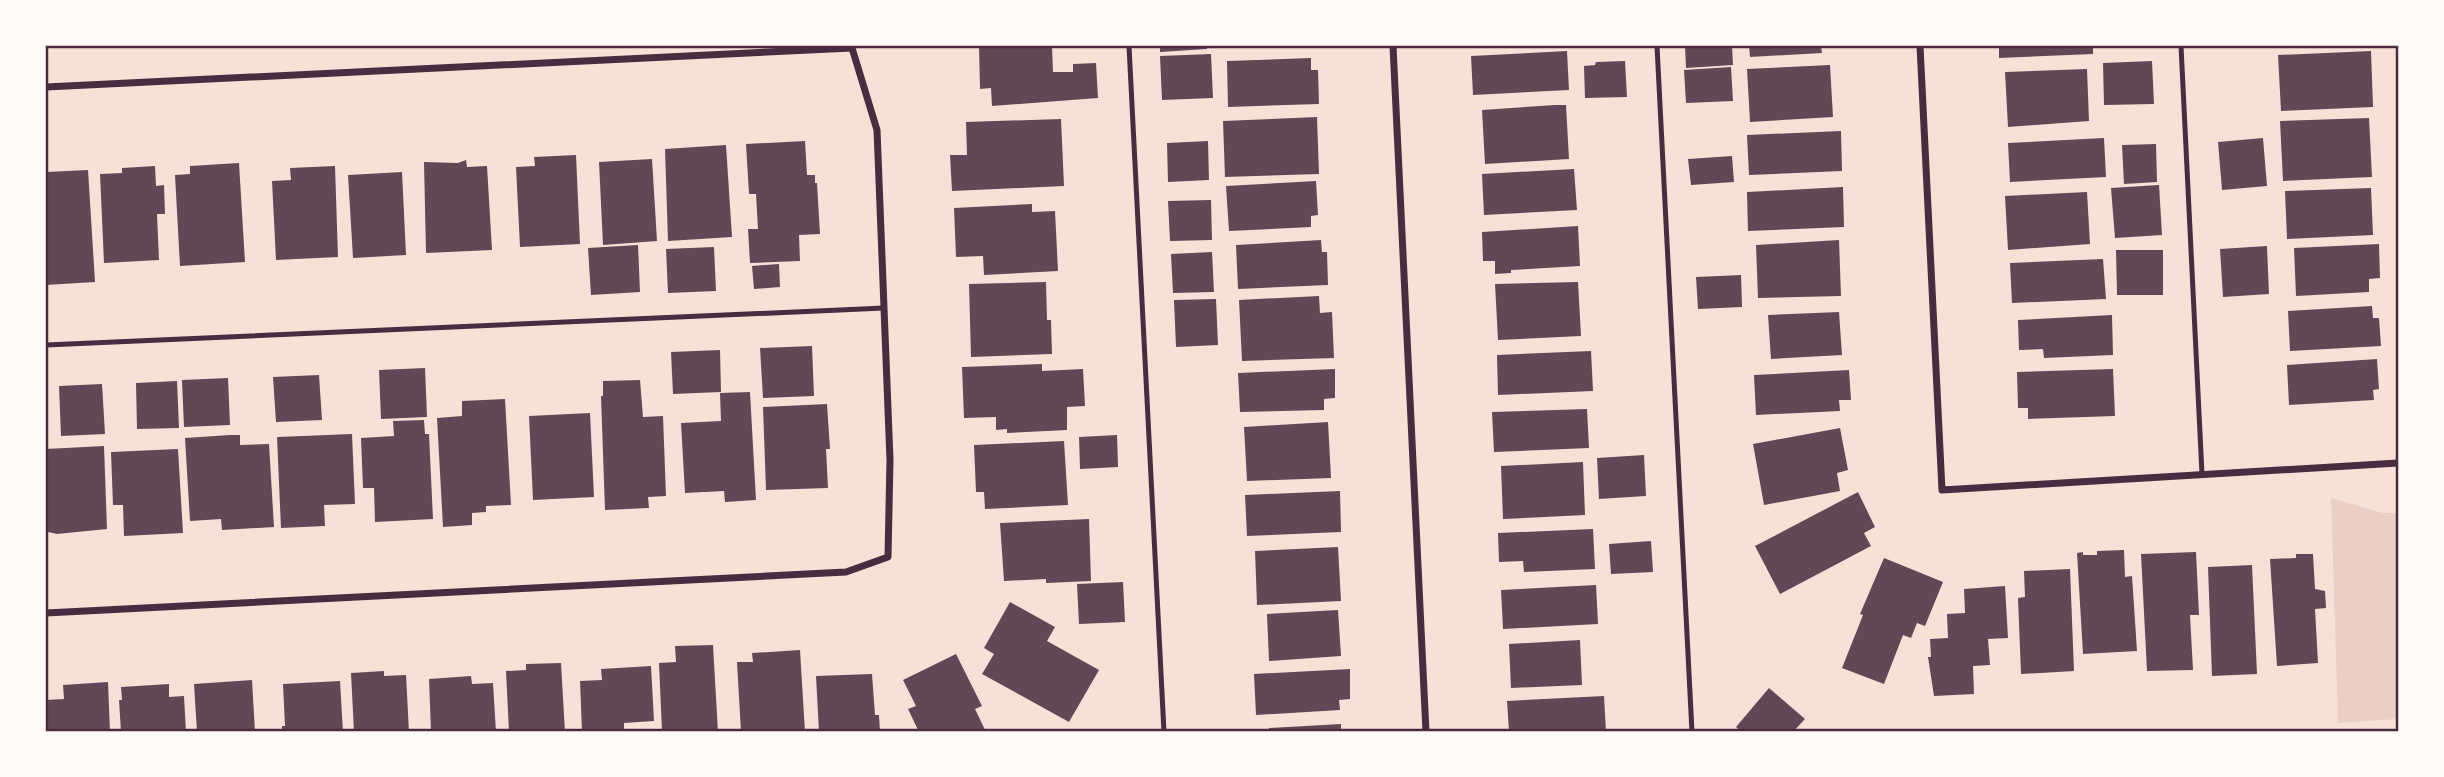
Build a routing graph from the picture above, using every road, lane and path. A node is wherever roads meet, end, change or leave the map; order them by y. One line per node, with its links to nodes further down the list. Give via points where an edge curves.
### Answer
1 (1129, 46): 13 (lane)
2 (1393, 46): 14 (street)
3 (1657, 46): 15 (lane)
4 (1920, 46): 11 (street, via 1942,490)
5 (2181, 46): 11 (lane)
6 (852, 47): 7 (street); 8 (street, via 877,130)
7 (46, 87)
8 (884, 308): 9 (lane); 12 (street, via 890,460 888,557 867,565 810,575)
9 (46, 345)
10 (2399, 463): 11 (street)
11 (2202, 474)
12 (46, 613)
13 (1164, 732)
14 (1426, 732)
15 (1692, 732)

